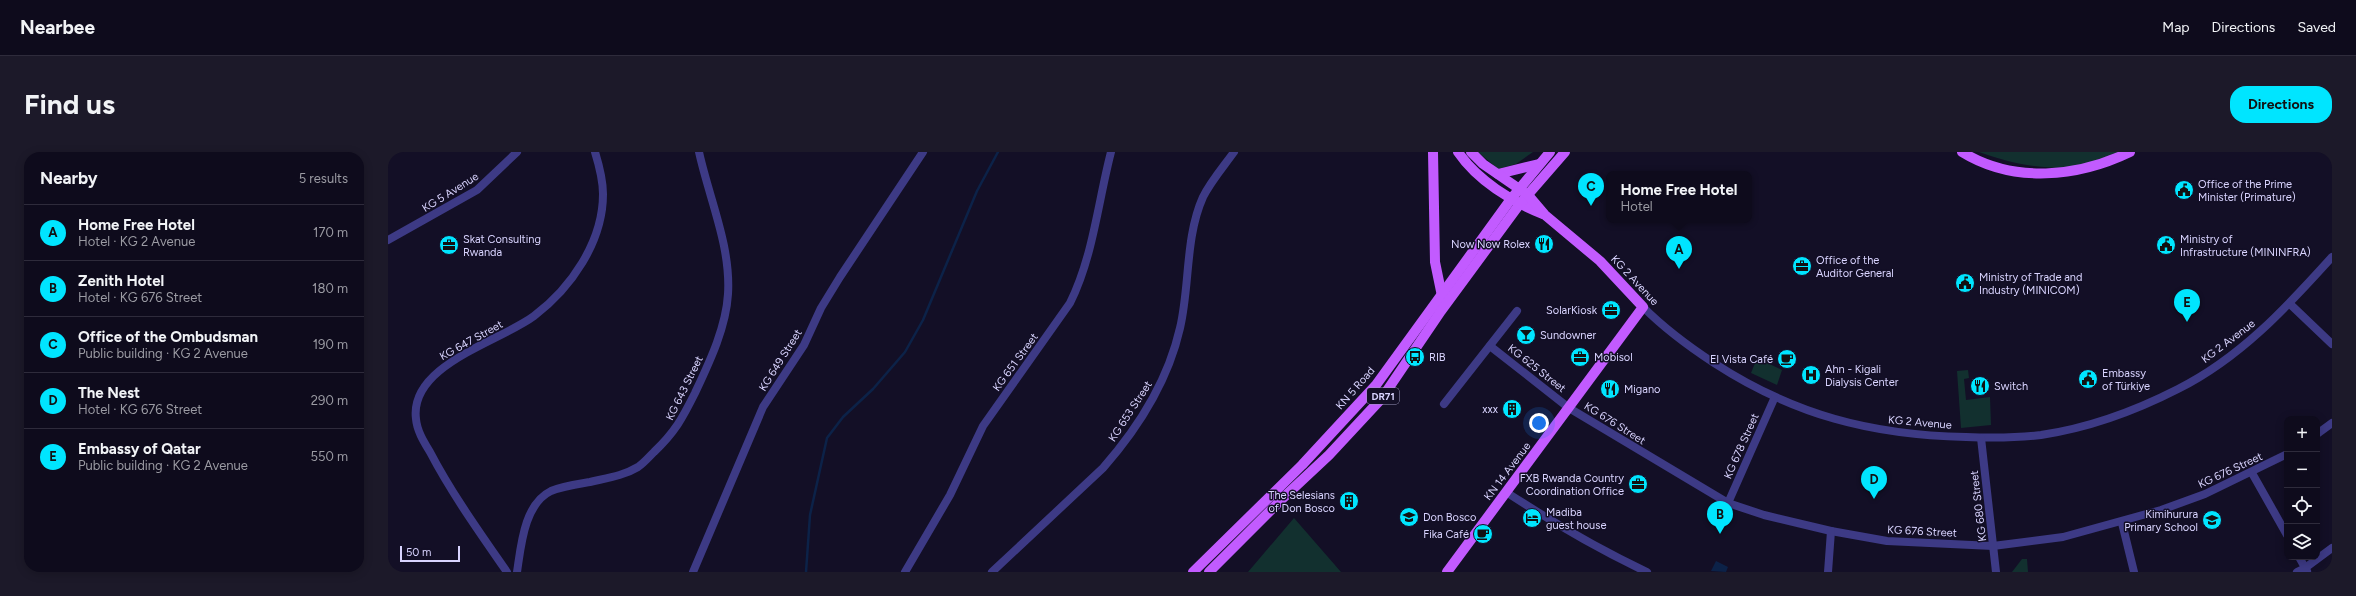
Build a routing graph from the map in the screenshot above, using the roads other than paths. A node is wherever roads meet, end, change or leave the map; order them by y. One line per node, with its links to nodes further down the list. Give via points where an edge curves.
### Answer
1 (517, 152): 20 (street, KG 5 Avenue, via 477,190)
2 (595, 152): 45 (street, KG 647 Street, via 603,194 600,214 596,232 577,272 554,299 534,316 441,369 425,384 416,402 417,426 440,472)
3 (699, 152): 46 (street, KG 643 Street, via 726,257 728,294 721,330 707,368 673,434 640,466 625,474 551,491 544,497 534,509 527,525)
4 (923, 152): 47 (street, KG 649 Street, via 832,289 804,345 763,407)
5 (1111, 152): 48 (street, KG 651 Street, via 1080,283 1070,303 983,426 959,477)
6 (1234, 152): 49 (street, KG 653 Street, via 1211,183 1199,207 1180,328 1162,382 1149,406 1120,449 1103,468)
7 (1433, 152): 22 (main road, via 1435,262)
8 (1458, 152): 18 (main road, via 1469,166)
9 (1471, 152): 15 (main road)
10 (1550, 152): 14 (main road, KN 5 Road)
11 (1565, 152): 17 (main road, KN 5 Road)
12 (1962, 152): 13 (main road, via 2002,168 2037,174 2072,172 2106,164)
13 (2130, 152)
14 (1539, 164): 15 (main road); 16 (main road, KN 5 Road)
15 (1498, 174): 16 (main road)
16 (1519, 189): 17 (main road); 18 (main road, KN 5 Road / DR71)
17 (1528, 195): 18 (main road, KN 5 Road / DR71); 19 (main road, KG 2 Avenue)
18 (1515, 202): 19 (main road); 22 (main road, KN 5 Road / DR71); 51 (main road, KN 5 Road / DR71, via 1382,398 1329,455 1282,498)
19 (1545, 215): 24 (main road, KG 2 Avenue, via 1600,261)
20 (388, 240)
21 (2332, 257): 23 (street, KG 2 Avenue)
22 (1442, 296): 50 (main road, KN 5 Road / DR71, via 1376,384 1302,465)
23 (2290, 304): 26 (street); 33 (street, KG 2 Avenue, via 2228,358 2179,389 2146,404 2110,418 2067,430 2040,435)
24 (1643, 307): 28 (street, KG 2 Avenue, via 1685,344); 30 (main road, KN 14 Avenue)
25 (1517, 311): 27 (street)
26 (2332, 344)
27 (1490, 346): 29 (street); 30 (street, KG 625 Street)
28 (1774, 398): 33 (street, KG 2 Avenue, via 1816,414 1859,426 1927,437); 37 (street, KG 678 Street)
29 (1444, 404)
30 (1569, 408): 36 (main road, KN 14 Avenue); 37 (street, KG 676 Street)
31 (2332, 423): 32 (street)
32 (2320, 432)
33 (1981, 438): 41 (street, KG 680 Street)
34 (2284, 456): 35 (street, KG 676 Street)
35 (2252, 472): 38 (street, KG 676 Street, via 2205,494); 39 (street)
36 (1506, 492): 52 (main road, KN 14 Avenue); 53 (street, via 1590,544)
37 (1728, 503): 40 (street, KG 676 Street, via 1764,515)
38 (2122, 523): 41 (street, KG 676 Street, via 2063,537); 56 (street)
39 (2284, 530)
40 (1831, 531): 41 (street, KG 676 Street, via 1906,543); 54 (street)
41 (1993, 546): 55 (street, KG 680 Street)
42 (2332, 548): 44 (street)
43 (2301, 560): 44 (street)
44 (2307, 570): 57 (street)
45 (507, 572)
46 (517, 572)
47 (693, 572)
48 (905, 572)
49 (992, 572)
50 (1193, 572)
51 (1209, 572)
52 (1447, 572)
53 (1648, 572)
54 (1828, 572)
55 (1996, 572)
56 (2134, 572)
57 (2297, 572)

